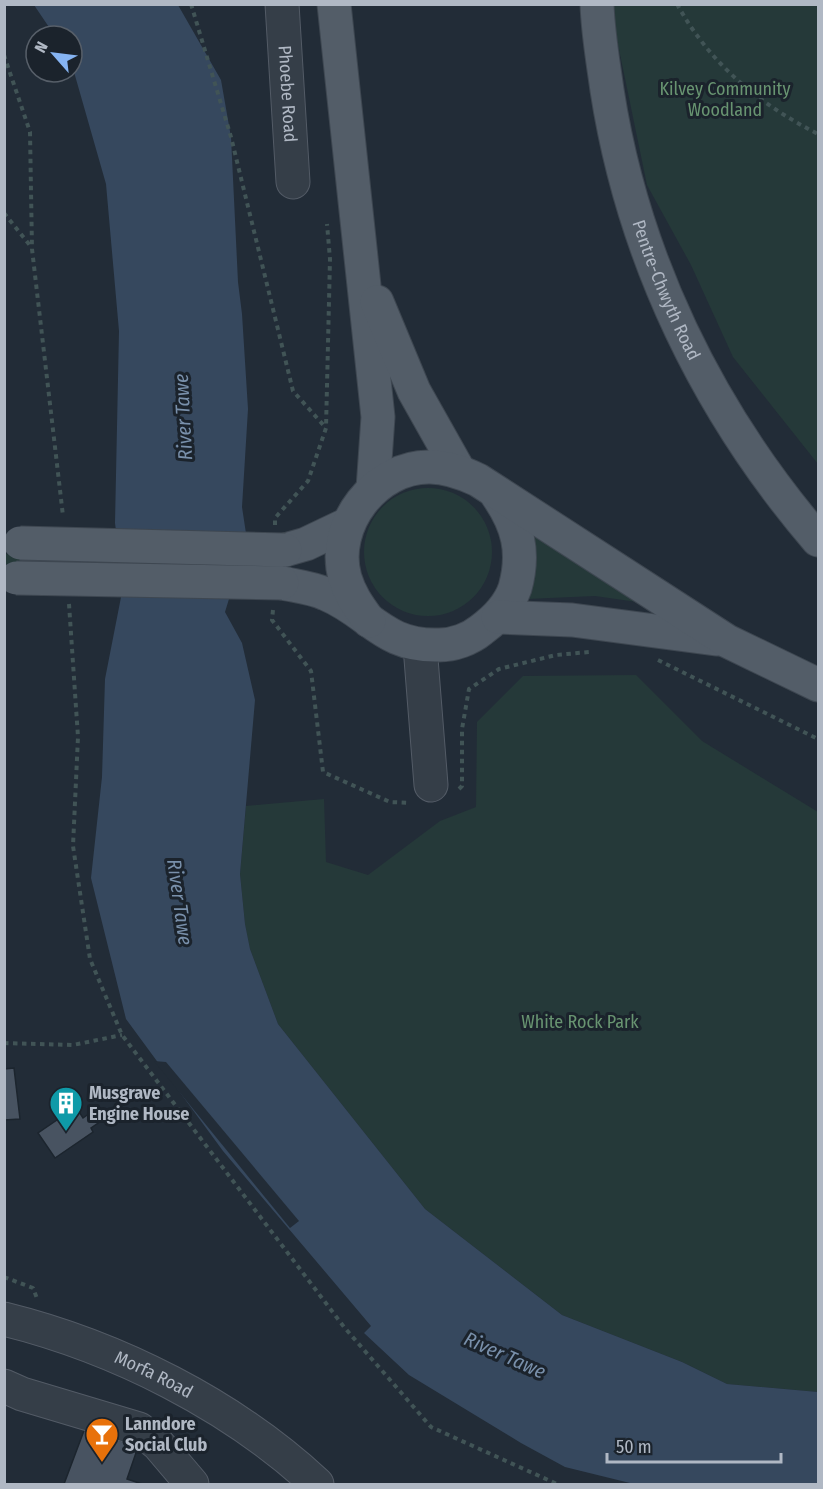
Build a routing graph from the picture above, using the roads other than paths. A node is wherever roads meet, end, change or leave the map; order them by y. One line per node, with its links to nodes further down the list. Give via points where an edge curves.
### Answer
1 (282, 4): 4 (street, Phoebe Road)
2 (334, 4): 5 (main road)
3 (597, 4): 10 (main road, Pentre-Chwyth Road, via 616,151 646,248 681,332 730,423)
4 (293, 182)
5 (364, 270): 6 (main road, via 414,391); 7 (main road, via 378,417)
6 (459, 471): 7 (main road, via 429,467 399,473); 8 (main road)
7 (373, 489): 9 (main road)
8 (496, 493): 13 (main road, via 512,515 520,541 521,568 513,594); 15 (main road)
9 (348, 524): 11 (main road, bridge, via 285,550); 14 (main road, via 342,550 344,576 353,600)
10 (819, 540)
11 (12, 542)
12 (10, 578): 14 (main road, bridge, via 282,583 326,594)
13 (498, 617): 15 (main road, via 572,620); 16 (main road, via 476,635 449,645)
14 (369, 621): 16 (main road, via 392,638)
15 (727, 641): 17 (main road)
16 (420, 646): 18 (street)
17 (819, 685)
18 (435, 794)
19 (4, 1319): 22 (street, Morfa Road, via 94,1348 178,1387 273,1448)
20 (4, 1386): 21 (street, via 138,1429 158,1444)
21 (192, 1485)
22 (317, 1485)

